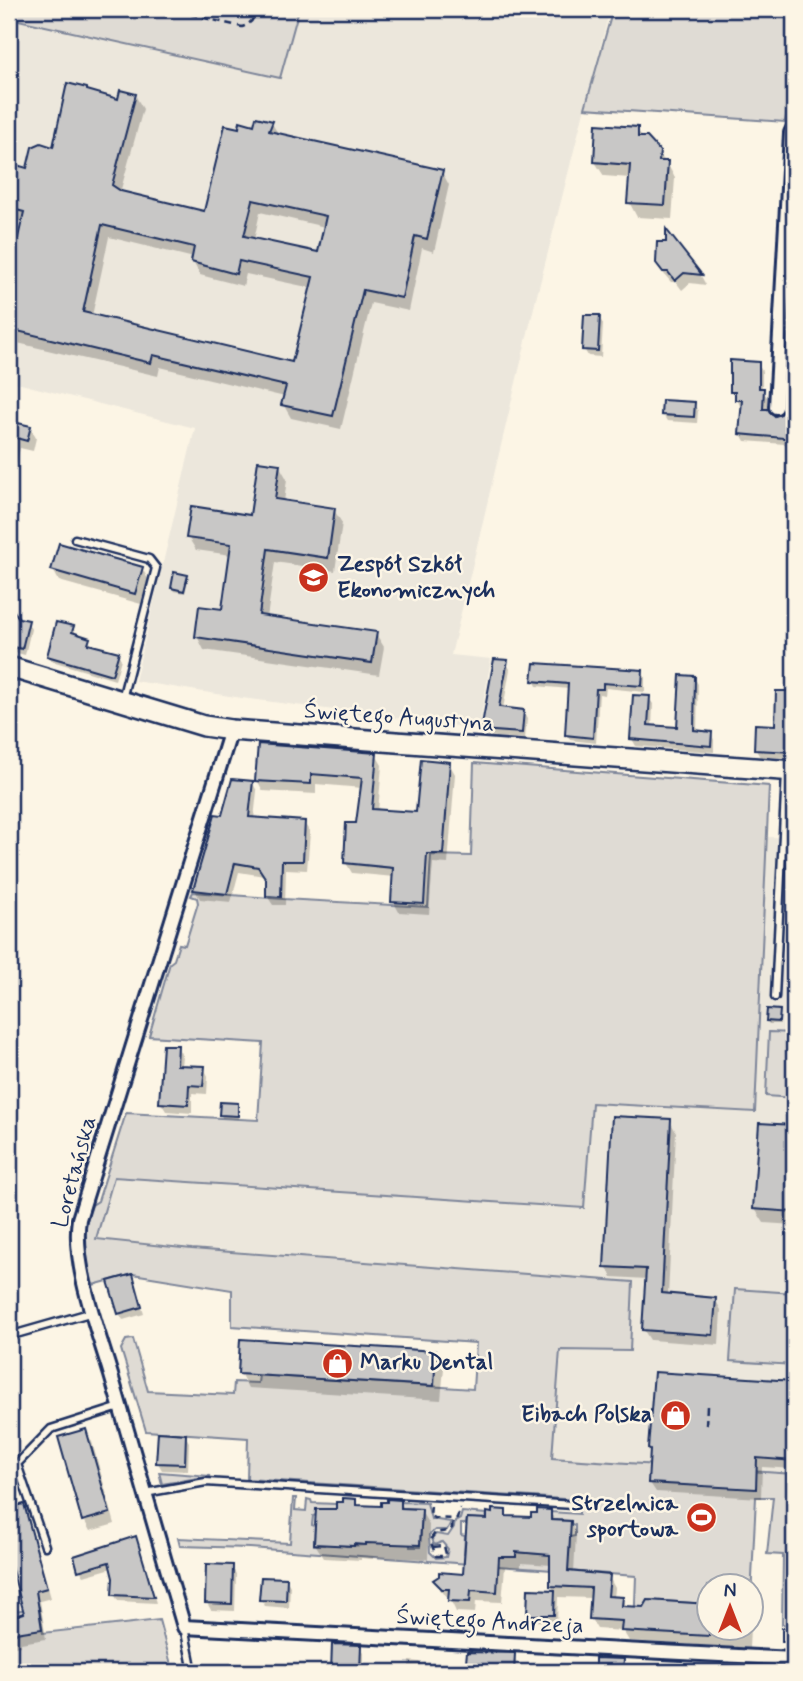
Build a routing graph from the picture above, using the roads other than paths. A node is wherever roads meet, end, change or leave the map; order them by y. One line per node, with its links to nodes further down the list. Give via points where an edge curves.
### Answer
1 (794, 127): 2 (street)
2 (776, 407)
3 (75, 539): 5 (lane, via 149,559 156,568)
4 (9, 667): 5 (street, Świętego Augustyna)
5 (122, 701): 6 (street, Świętego Augustyna)
6 (231, 730): 7 (street, Świętego Augustyna); 9 (street, Loretańska, via 79,1219 77,1246)
7 (790, 771): 8 (lane)
8 (775, 998)
9 (93, 1312): 10 (lane); 11 (street, Loretańska)
10 (9, 1336)
11 (120, 1407): 12 (street, Loretańska); 14 (lane, via 51,1429 17,1464)
12 (145, 1493): 13 (lane, via 206,1482); 15 (street, Loretańska)
13 (574, 1506)
14 (45, 1546)
15 (184, 1628): 16 (street, Świętego Andrzeja); 17 (lane)
16 (794, 1659)
17 (194, 1672)

